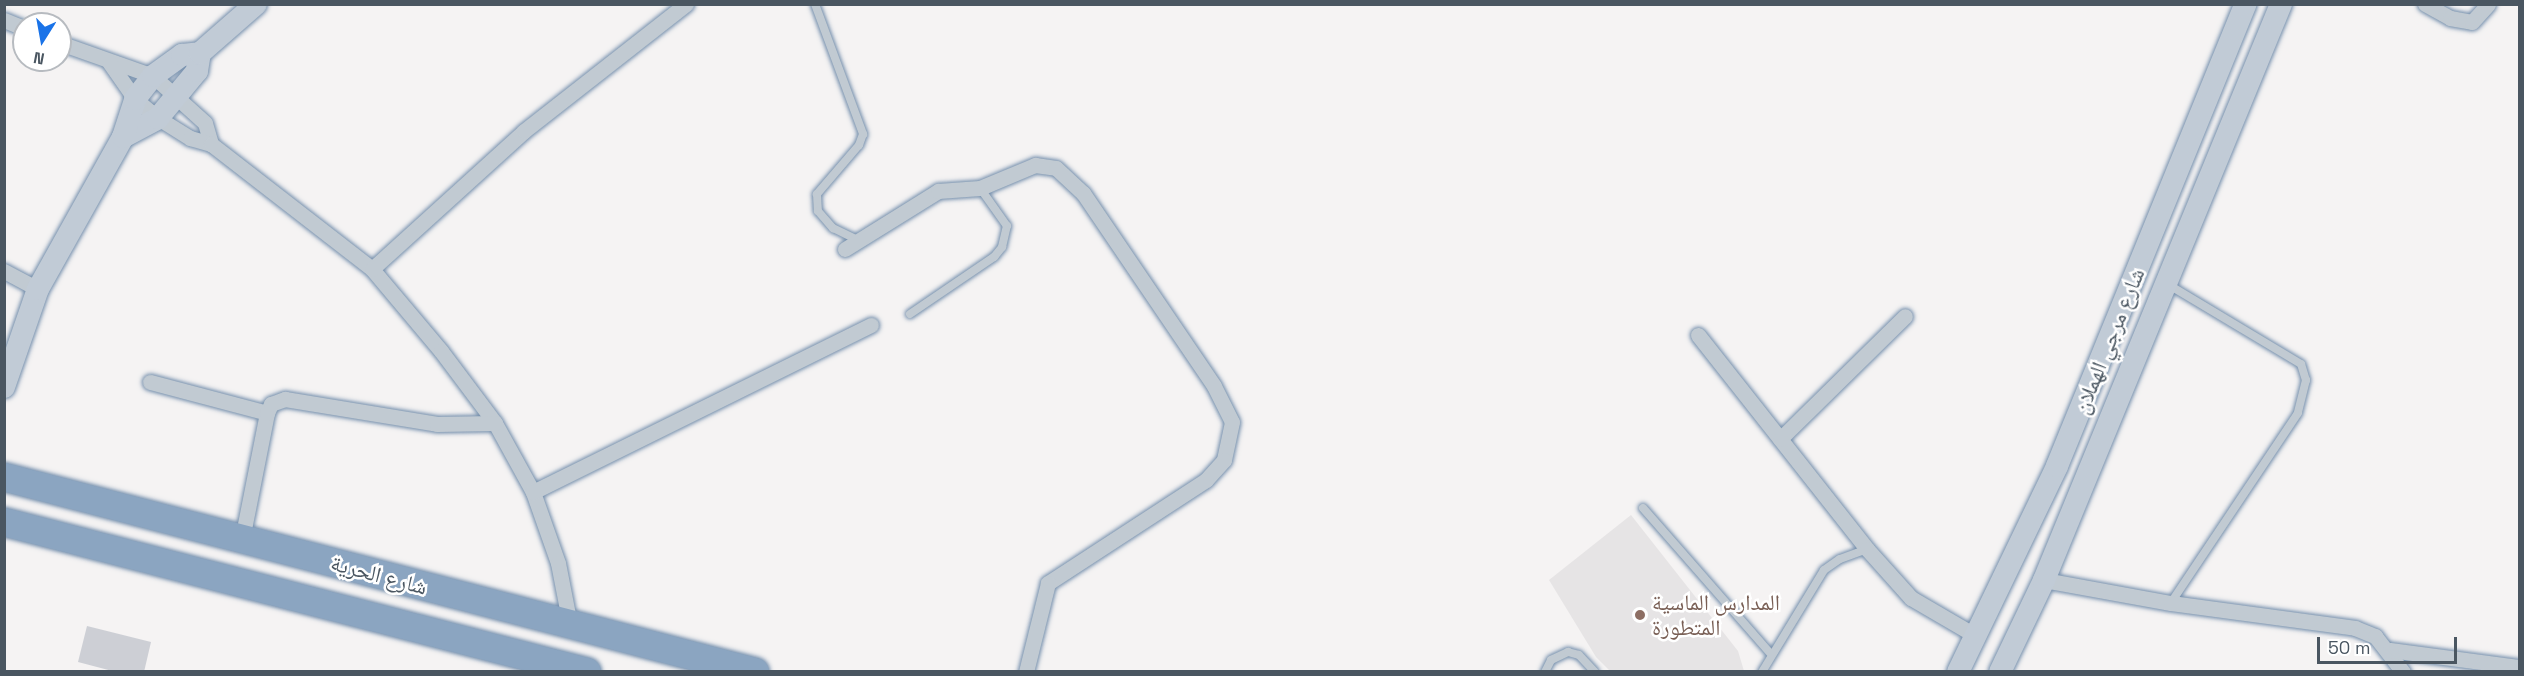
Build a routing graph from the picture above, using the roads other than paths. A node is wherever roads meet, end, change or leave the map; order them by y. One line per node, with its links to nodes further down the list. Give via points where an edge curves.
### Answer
1 (256, 4): 9 (main road)
2 (686, 4): 20 (street, via 524,131)
3 (815, 4): 18 (lane, via 862,134 859,145 817,194 818,211 833,228)
4 (2246, 4): 42 (main road, شارع مرجي الهملان, via 2057,466)
5 (2281, 4): 22 (main road, شارع مرجي الهملان)
6 (2425, 4): 7 (street, via 2450,18 2472,22)
7 (2488, 4)
8 (72, 48): 10 (street)
9 (200, 53): 11 (main road, via 182,55); 12 (main road, via 197,71)
10 (109, 62): 11 (street); 13 (street)
11 (153, 76): 12 (street); 13 (main road)
12 (178, 96): 14 (main road); 16 (street, via 205,123)
13 (135, 99): 14 (street); 15 (main road)
14 (158, 118): 15 (main road); 16 (street, via 190,138)
15 (123, 137): 23 (main road)
16 (211, 144): 20 (street)
17 (980, 188): 18 (street, via 938,191); 24 (lane, via 1007,226 1002,247 994,257); 49 (street, via 1035,165 1056,168 1072,180 1192,353 1232,422 1224,460 1206,480 1048,583)
18 (860, 242): 19 (street)
19 (845, 249)
20 (372, 270): 31 (street, via 441,351)
21 (4, 271): 23 (street)
22 (2168, 284): 39 (main road, شارع مرجي الهملان); 40 (lane, via 2301,364 2306,380 2298,413)
23 (38, 289): 29 (main road)
24 (910, 314)
25 (1905, 316): 32 (street)
26 (871, 325): 34 (street)
27 (1698, 335): 32 (street)
28 (150, 382): 30 (street)
29 (4, 387)
30 (267, 413): 31 (street, via 277,400 285,399 437,424); 37 (street)
31 (495, 423): 34 (street)
32 (1780, 440): 38 (street)
33 (4, 477): 37 (highway, شارع الحرية)
34 (533, 492): 41 (street, via 558,563)
35 (1643, 508): 44 (lane)
36 (4, 522): 45 (highway, شارع الحرية)
37 (242, 539): 41 (highway, شارع الحرية)
38 (1867, 549): 42 (street, via 1911,598); 44 (lane, via 1824,570)
39 (2044, 580): 40 (street); 54 (main road, شارع مرجي الهملان)
40 (2171, 603): 43 (street, via 2355,628 2374,636)
41 (570, 625): 48 (highway, شارع الحرية)
42 (1976, 636): 53 (main road, شارع مرجي الهملان)
43 (2390, 650): 46 (street); 55 (street)
44 (1770, 653): 52 (lane)
45 (542, 666): 47 (highway, شارع الحرية)
46 (2520, 667)
47 (587, 672)
48 (754, 672)
49 (1026, 672)
50 (1545, 672): 51 (lane, via 1551,660 1568,651 1579,655)
51 (1594, 672)
52 (1762, 672)
53 (1958, 672)
54 (2000, 672)
55 (2403, 672)

